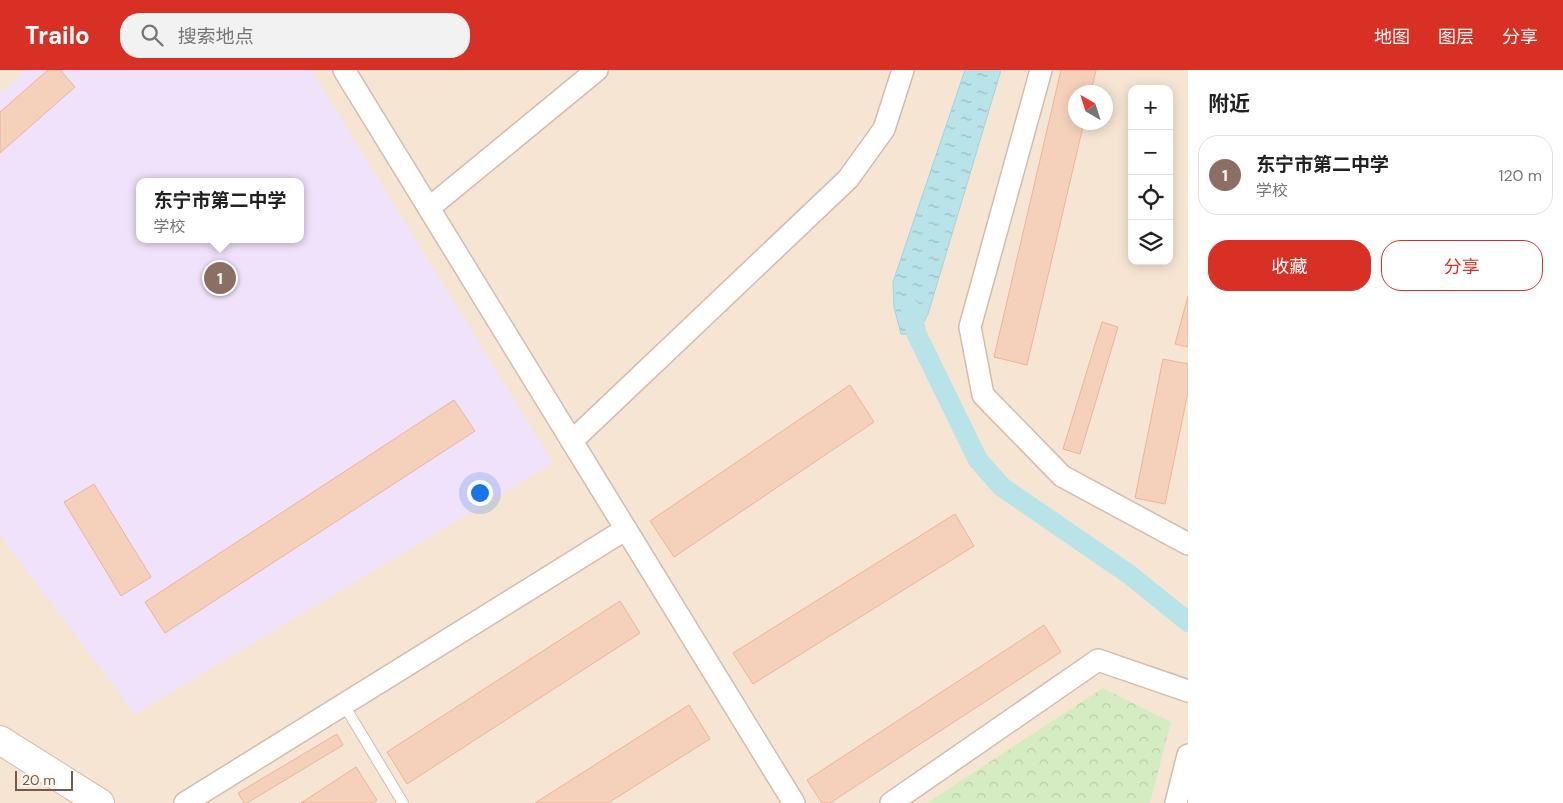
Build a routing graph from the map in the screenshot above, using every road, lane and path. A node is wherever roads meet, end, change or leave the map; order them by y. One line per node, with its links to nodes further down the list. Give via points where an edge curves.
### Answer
1 (344, 70): 5 (street)
2 (597, 70): 5 (street)
3 (904, 70): 6 (street, via 884,130 848,179)
4 (1042, 70): 8 (street, via 970,327 984,394 1062,476)
5 (429, 208): 6 (street)
6 (572, 441): 7 (street)
7 (626, 529): 10 (street); 16 (street)
8 (1188, 544)
9 (1188, 692): 17 (street, via 1098,660)
10 (344, 705): 14 (street); 15 (lane)
11 (0, 740): 13 (main road)
12 (1188, 755): 18 (street)
13 (100, 803)
14 (185, 803)
15 (403, 803)
16 (794, 803)
17 (891, 803)
18 (1176, 803)

